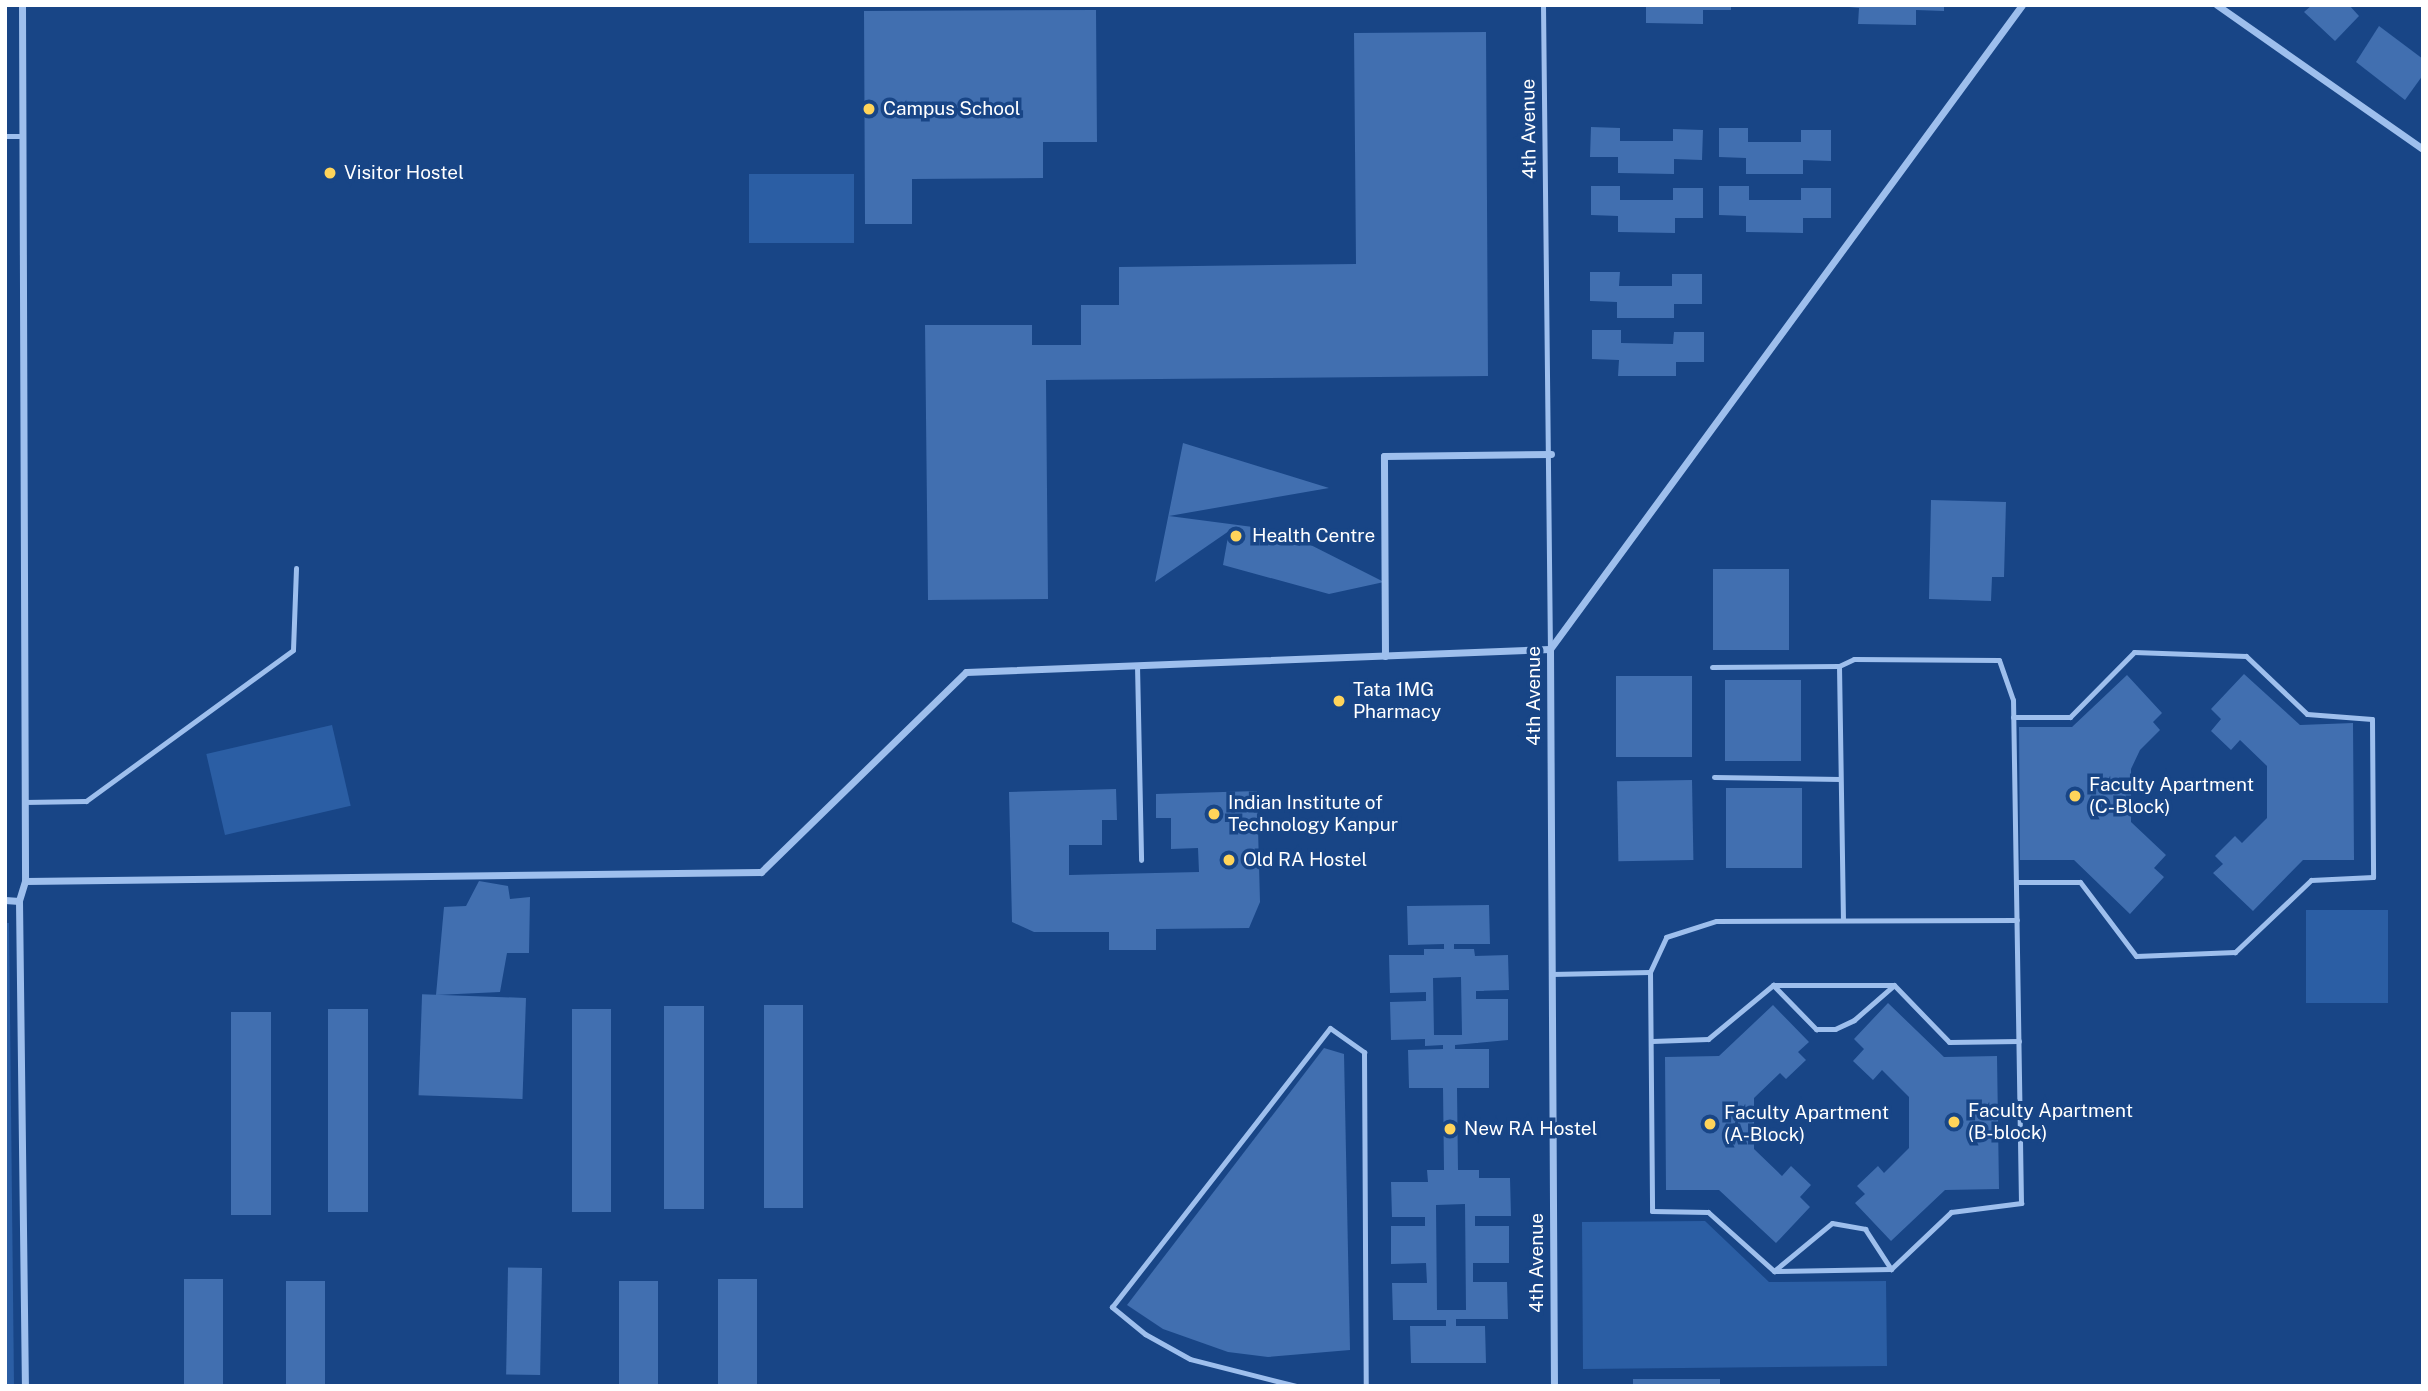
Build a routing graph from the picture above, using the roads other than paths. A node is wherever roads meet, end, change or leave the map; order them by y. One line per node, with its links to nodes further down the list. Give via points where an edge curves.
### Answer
1 (22, 5): 6 (street)
2 (1543, 5): 8 (lane, 4th Avenue)
3 (2022, 5): 10 (street)
4 (2217, 5): 7 (street)
5 (5, 136): 6 (lane)
6 (19, 136): 18 (street)
7 (2423, 149)
8 (1551, 453): 10 (lane, 4th Avenue); 11 (street, via 1384,456)
9 (296, 568): 18 (lane, via 293,650 86,801)
10 (1550, 649): 11 (street); 27 (street, 4th Avenue)
11 (1385, 656): 12 (street)
12 (1137, 665): 19 (lane); 20 (street, via 966,672 761,872)
13 (1839, 666): 14 (lane); 15 (lane, via 1854,659 1999,660 2010,685); 17 (lane)
14 (1712, 667)
15 (2013, 717): 21 (lane); 21 (lane, via 2070,717 2134,652 2246,656 2307,714 2372,719 2373,877 2311,880 2235,952 2136,956 2080,882)
16 (1714, 777): 17 (lane)
17 (1840, 779): 24 (lane)
18 (24, 802): 20 (street)
19 (1141, 860)
20 (25, 881): 23 (street)
21 (2018, 882): 25 (lane)
22 (5, 901): 23 (street)
23 (19, 901): 34 (street)
24 (1843, 920): 25 (lane); 26 (lane, via 1716,920 1666,937)
25 (2017, 920): 31 (lane)
26 (1650, 972): 27 (lane); 30 (lane)
27 (1551, 974): 37 (street, 4th Avenue)
28 (1773, 985): 29 (lane); 29 (lane, via 1815,1029 1835,1030 1854,1020); 30 (lane, via 1709,1039)
29 (1894, 985): 31 (lane, via 1949,1042)
30 (1652, 1041): 33 (lane, via 1652,1211 1709,1212)
31 (2019, 1041): 32 (lane, via 2021,1203 1951,1212)
32 (1891, 1269): 33 (lane); 33 (lane, via 1865,1229 1832,1223)
33 (1774, 1271)
34 (25, 1386)
35 (1296, 1386): 36 (lane, via 1190,1359 1145,1334 1112,1307 1330,1028 1364,1052)
36 (1366, 1386)
37 (1554, 1386)

